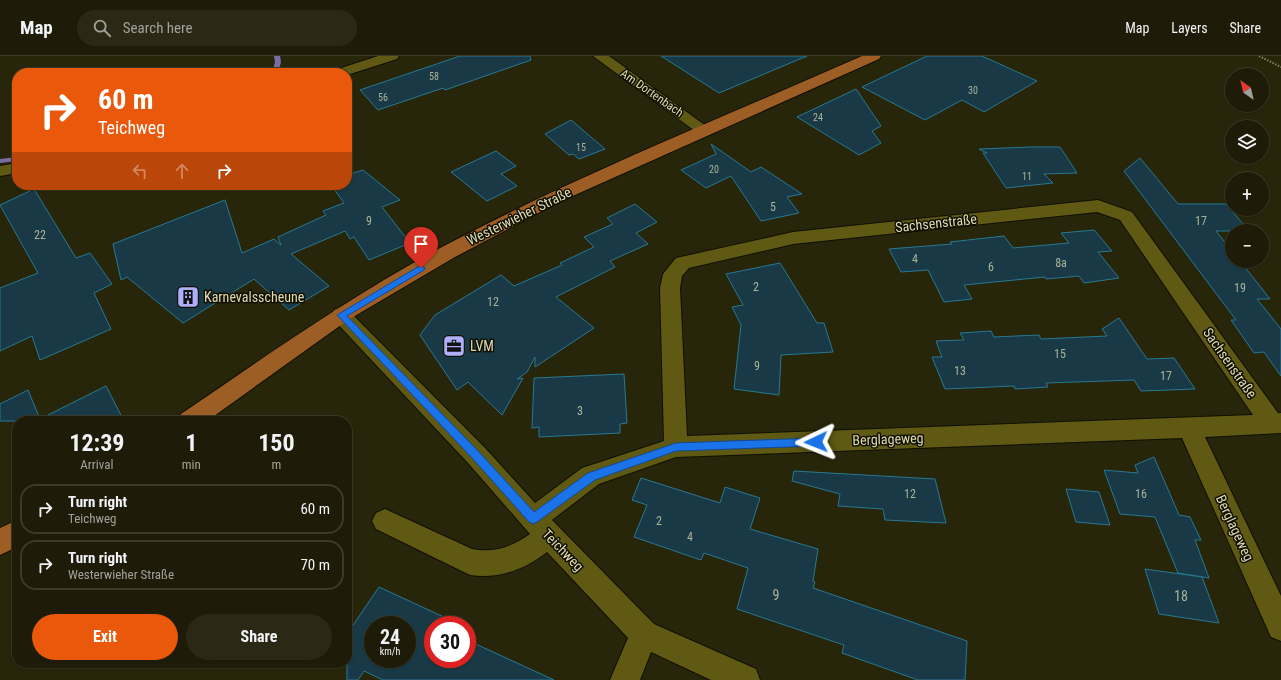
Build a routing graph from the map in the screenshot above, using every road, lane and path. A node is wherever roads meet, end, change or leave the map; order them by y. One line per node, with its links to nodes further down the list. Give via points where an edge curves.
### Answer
1 (392, 56): 6 (street)
2 (600, 56): 7 (street, Am Dortenbach)
3 (874, 56): 7 (main road, Westerwieher Straße)
4 (1259, 56): 5 (path)
5 (1281, 67)
6 (352, 69)
7 (705, 131): 10 (main road, Westerwieher Straße, via 538,206 448,252)
8 (12, 169): 9 (street)
9 (0, 171)
10 (342, 315): 11 (main road, Westerwieher Straße); 16 (street, Teichweg)
11 (196, 416)
12 (1276, 423): 13 (street, Berglageweg); 14 (street, Sachsenstraße, via 1126,216 1098,206 793,238 683,262 673,274 670,288)
13 (1189, 428): 14 (street, Berglageweg); 19 (street, Berglageweg)
14 (676, 447): 16 (street, Berglageweg, via 592,476)
15 (385, 521): 16 (street, Berglageweg, via 470,562 485,565 520,556)
16 (540, 527): 20 (street, Teichweg)
17 (12, 535): 18 (main road)
18 (0, 543)
19 (1281, 627)
20 (644, 634): 21 (street); 22 (street, Teichweg)
21 (625, 680)
22 (745, 680)

